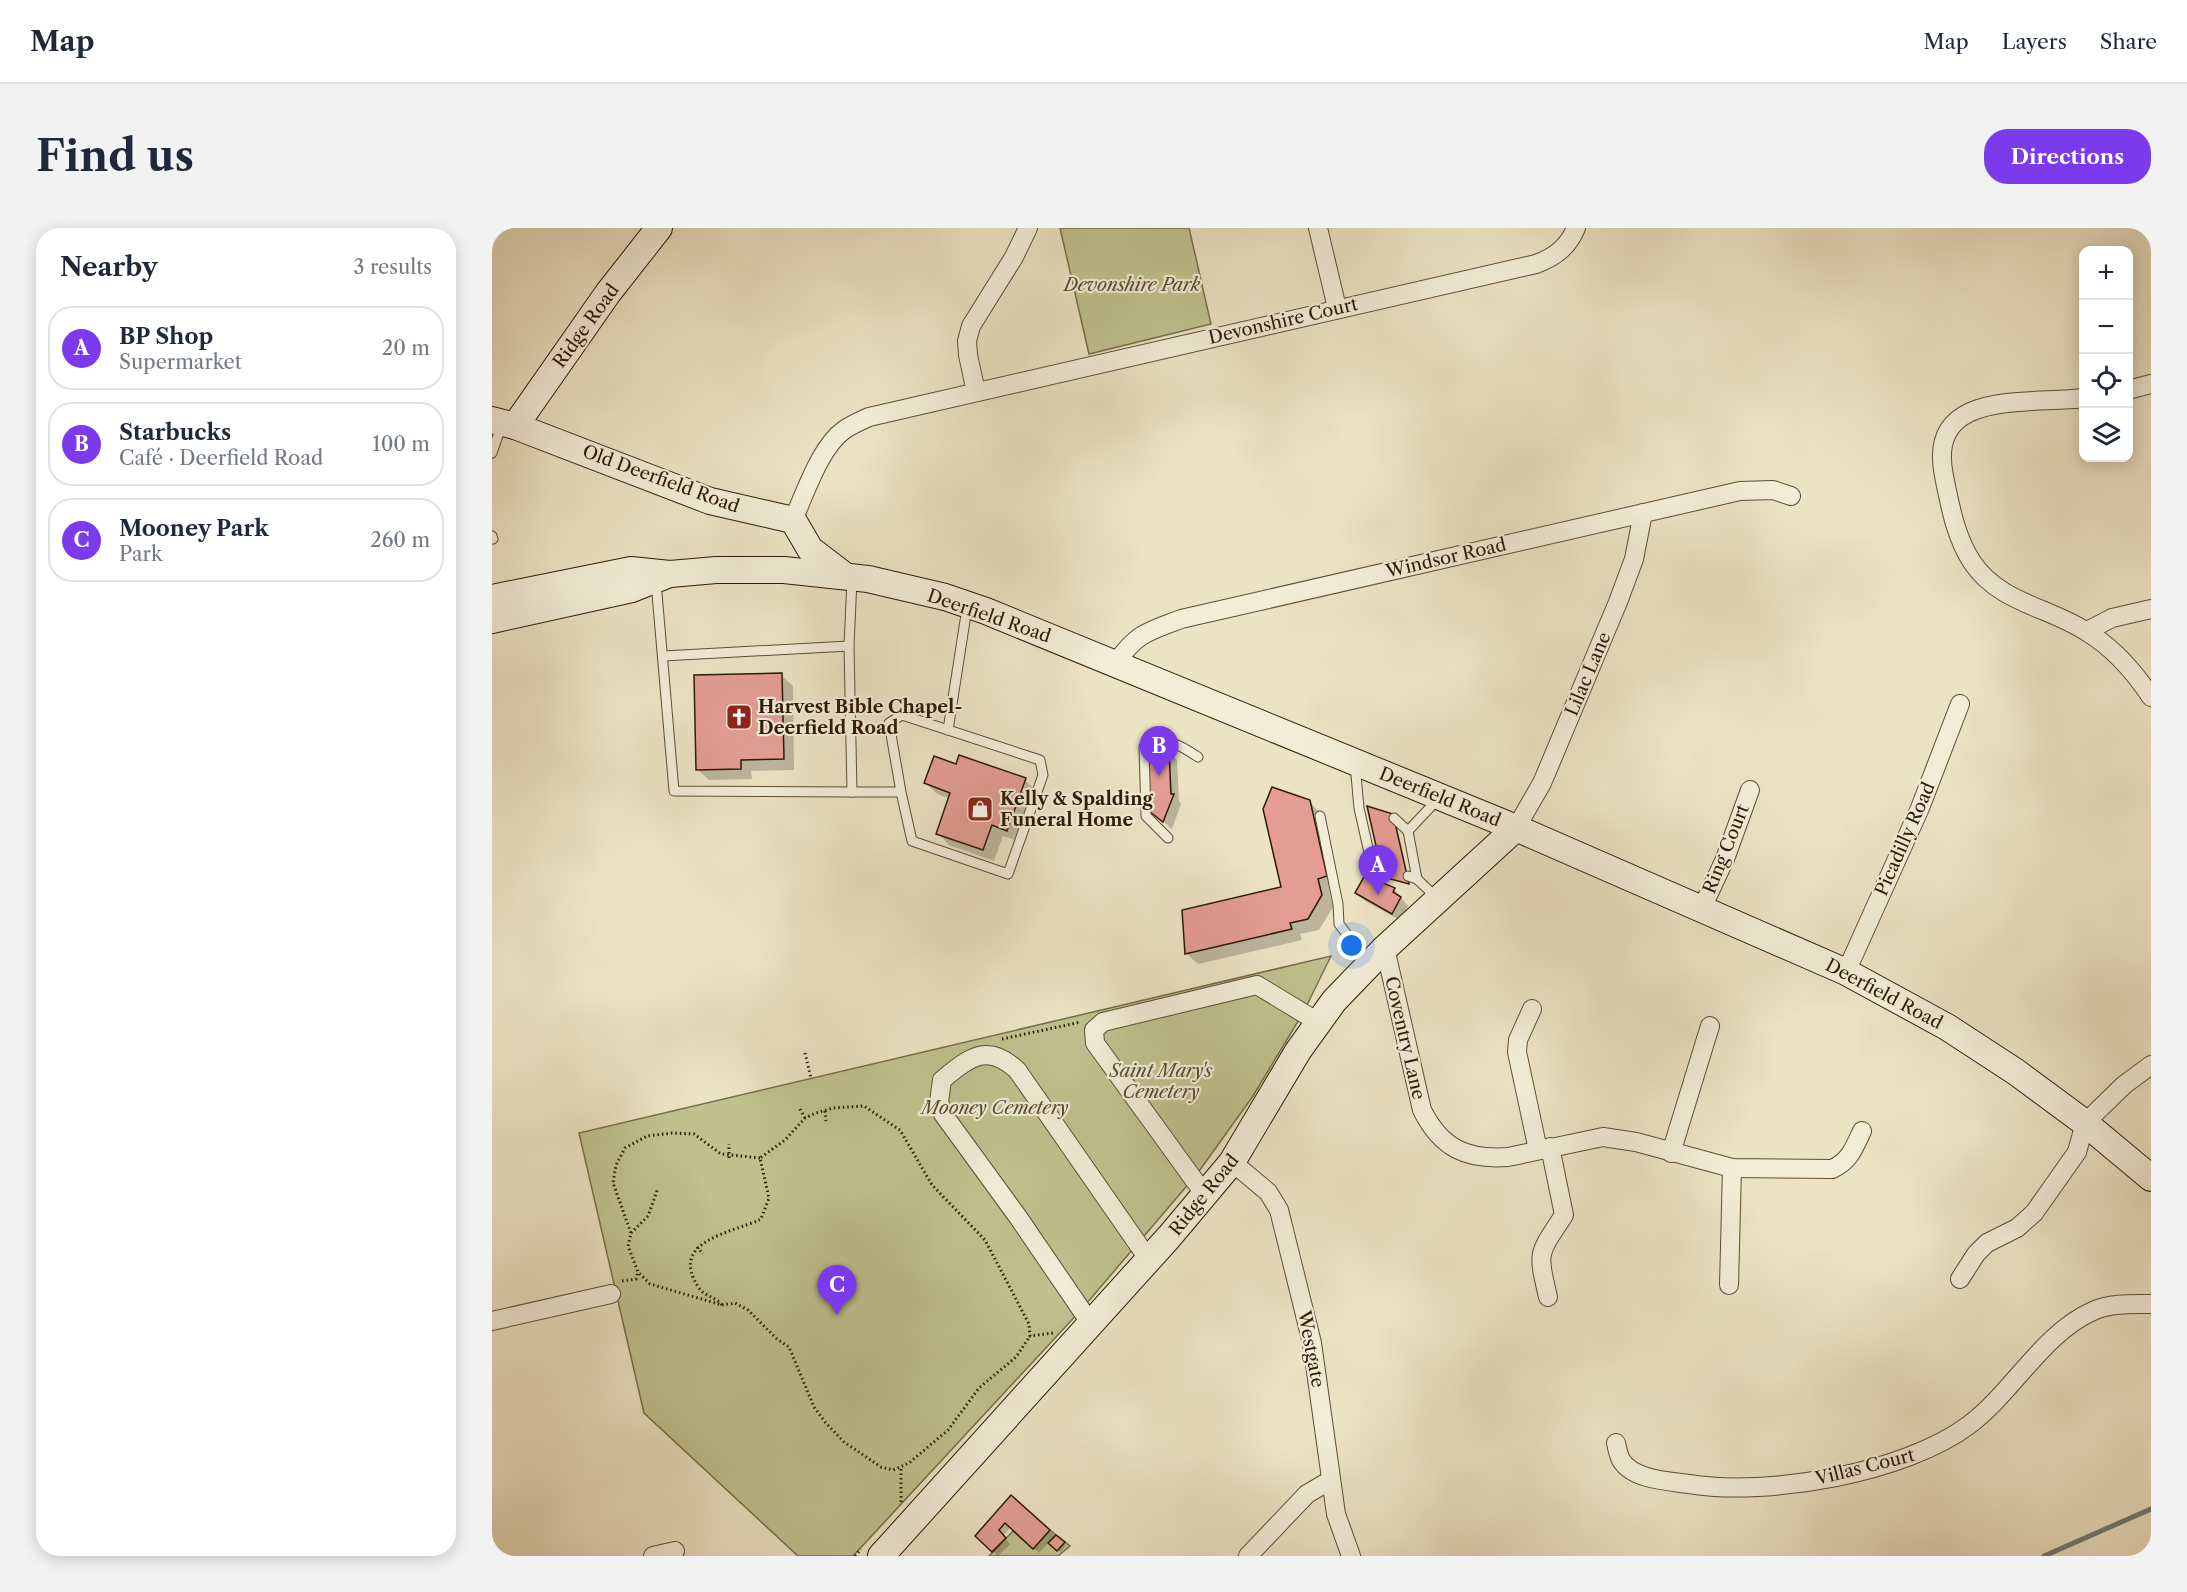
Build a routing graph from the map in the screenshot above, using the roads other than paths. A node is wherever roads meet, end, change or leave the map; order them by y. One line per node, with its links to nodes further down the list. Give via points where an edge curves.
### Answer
1 (659, 228): 10 (main road, Ridge Road)
2 (1028, 228): 8 (street, via 1004,275 970,326 968,355)
3 (1318, 228): 5 (street)
4 (1576, 228): 5 (street, Devonshire Court, via 1560,252 1536,264)
5 (1337, 308): 8 (street, Devonshire Court)
6 (2151, 384): 7 (street)
7 (2133, 389)
8 (976, 392): 14 (street, Devonshire Court, via 868,417 843,431 825,453)
9 (2079, 398): 21 (street, via 1977,408 1959,417 1946,431 1941,463 1959,537 1972,563 1994,586 2017,600)
10 (503, 423): 11 (lane); 14 (main road, Old Deerfield Road, via 710,501)
11 (492, 453)
12 (1791, 496): 13 (street, Windsor Road, via 1773,490 1740,491)
13 (1643, 513): 24 (street, Windsor Road, via 1180,619 1142,633); 36 (street, Lilac Lane, via 1634,559 1618,602 1542,783)
14 (793, 520): 15 (main road, via 810,549)
15 (848, 576): 16 (main road, Deerfield Road, via 784,570 716,570); 18 (main road, Deerfield Road); 22 (lane)
16 (663, 577): 17 (main road, Deerfield Road, via 631,570); 20 (main road, Deerfield Road, via 632,589); 23 (lane)
17 (492, 598)
18 (967, 604): 24 (main road, Deerfield Road); 27 (lane)
19 (2151, 609): 21 (street, via 2112,618)
20 (492, 620)
21 (2087, 631): 25 (street, via 2120,659)
22 (849, 646): 23 (lane); 31 (lane)
23 (663, 656): 31 (lane, via 674,791)
24 (1116, 663): 29 (main road, Deerfield Road)
25 (2151, 697)
26 (1960, 704): 51 (street, Picadilly Road, via 1920,808)
27 (948, 730): 32 (lane, via 902,715 889,723); 32 (lane, via 1040,760 1043,775 1008,874 912,841)
28 (1198, 757): 40 (lane, via 1178,744 1160,740 1144,747 1146,816)
29 (1355, 762): 33 (main road, Deerfield Road); 37 (lane)
30 (1750, 790): 49 (street, Ring Court)
31 (852, 792): 32 (lane)
32 (901, 792)
33 (1439, 797): 36 (main road, Deerfield Road); 38 (lane)
34 (1320, 816): 50 (lane, via 1339,924)
35 (1395, 818): 38 (lane)
36 (1516, 828): 48 (main road, Ridge Road); 49 (main road, Deerfield Road)
37 (1363, 829): 39 (lane); 43 (lane)
38 (1408, 831): 42 (lane)
39 (1374, 832)
40 (1168, 838)
41 (1399, 838): 42 (lane)
42 (1410, 842): 46 (lane)
43 (1367, 847): 44 (lane); 47 (lane, via 1372,866)
44 (1378, 851)
45 (1403, 859): 46 (lane)
46 (1414, 862): 48 (lane, via 1413,878)
47 (1382, 869)
48 (1439, 899): 50 (main road, Ridge Road)
49 (1702, 908): 51 (main road, Deerfield Road)
50 (1377, 956): 53 (main road, Ridge Road); 58 (street, Coventry Lane, via 1418,1098 1431,1128 1463,1153 1491,1158)
51 (1846, 972): 56 (main road, Deerfield Road, via 1947,1027)
52 (1532, 1009): 58 (street, via 1516,1052)
53 (1318, 1022): 60 (main road, Ridge Road); 63 (street, via 1257,985 1102,1022 1096,1028 1095,1043)
54 (1710, 1026): 59 (street)
55 (2151, 1065): 56 (street)
56 (2085, 1123): 62 (main road, Deerfield Road); 65 (street, via 2077,1152 2034,1213 2017,1228 1987,1243)
57 (1862, 1131): 61 (street, Coventry Lane, via 1851,1155 1843,1165 1832,1169)
58 (1544, 1148): 59 (street, Coventry Lane, via 1603,1137 1636,1142); 68 (street, via 1564,1215 1539,1260)
59 (1671, 1154): 61 (street, Coventry Lane)
60 (1232, 1162): 63 (main road, Ridge Road); 73 (street, Westgate, via 1268,1192 1279,1210 1312,1343)
61 (1732, 1168): 66 (street)
62 (2151, 1178)
63 (1205, 1195): 64 (main road, Ridge Road)
64 (1149, 1260): 70 (main road, Ridge Road); 70 (street, via 1017,1070 996,1055 982,1054 942,1080 939,1096 943,1114)
65 (1959, 1279)
66 (1729, 1285)
67 (611, 1294): 71 (street)
68 (1548, 1297)
69 (2151, 1304): 72 (street, Villas Court, via 2117,1304 2071,1323 1971,1424 1923,1452 1877,1466 1782,1487 1706,1487 1641,1474 1622,1461)
70 (1086, 1317): 76 (main road, Ridge Road)
71 (492, 1321)
72 (1616, 1443)
73 (1331, 1480): 77 (street, via 1307,1494); 78 (street, Westgate, via 1336,1514)
74 (675, 1551): 75 (street)
75 (653, 1556)
76 (881, 1556)
77 (1248, 1556)
78 (1351, 1556)

